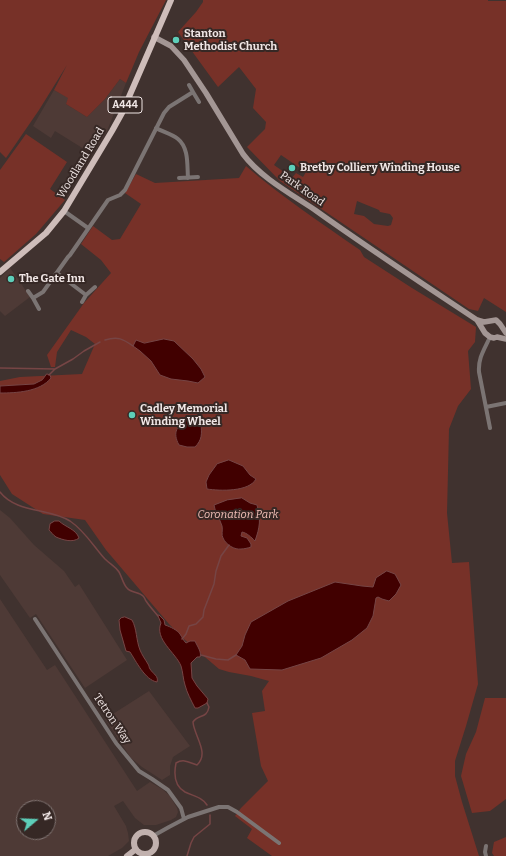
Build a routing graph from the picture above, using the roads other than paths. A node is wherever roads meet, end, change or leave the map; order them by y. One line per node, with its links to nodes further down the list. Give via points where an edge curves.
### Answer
1 (170, 0): 2 (highway, Woodland Road / A444)
2 (154, 37): 10 (highway, Woodland Road / A444, via 122,113); 20 (main road, Park Road, via 171,46 184,60 243,154 261,173)
3 (189, 85): 4 (street)
4 (193, 92): 5 (street); 6 (street, via 166,110)
5 (199, 102)
6 (156, 128): 9 (street, via 182,144 187,155); 11 (street, via 125,190 108,200)
7 (198, 177): 9 (street)
8 (180, 178): 9 (street)
9 (188, 178)
10 (64, 211): 11 (street); 12 (highway, Woodland Road / A444, via 46,233)
11 (88, 228): 13 (street)
12 (0, 272)
13 (56, 273): 16 (street); 17 (street, via 43,292)
14 (94, 287): 16 (street)
15 (28, 291): 17 (street)
16 (86, 295): 18 (street)
17 (33, 298): 19 (street)
18 (82, 302)
19 (39, 309)
20 (477, 320): 21 (main road, Park Road); 23 (main road, Park Road)
21 (490, 321): 22 (main road, Park Road, via 498,322); 23 (main road)
22 (502, 327): 24 (main road, Park Road); 26 (main road)
23 (484, 330): 25 (main road, Park Road)
24 (506, 333)
25 (490, 337): 26 (main road); 29 (street, via 479,365)
26 (497, 337): 27 (main road)
27 (506, 339)
28 (506, 403): 29 (street)
29 (486, 407): 30 (street)
30 (490, 428)
31 (35, 619): 32 (street, Tetron Way, via 116,743 139,771 168,790 181,808)
32 (184, 820): 33 (street); 34 (street, via 219,807 228,807)
33 (153, 836): 36 (main road, via 147,832 138,835 135,841); 37 (main road, via 156,843)
34 (279, 843)
35 (486, 846): 40 (street)
36 (136, 849): 37 (main road, via 144,854); 39 (main road)
37 (153, 850): 38 (main road)
38 (157, 855)
39 (127, 856)
40 (486, 856)

